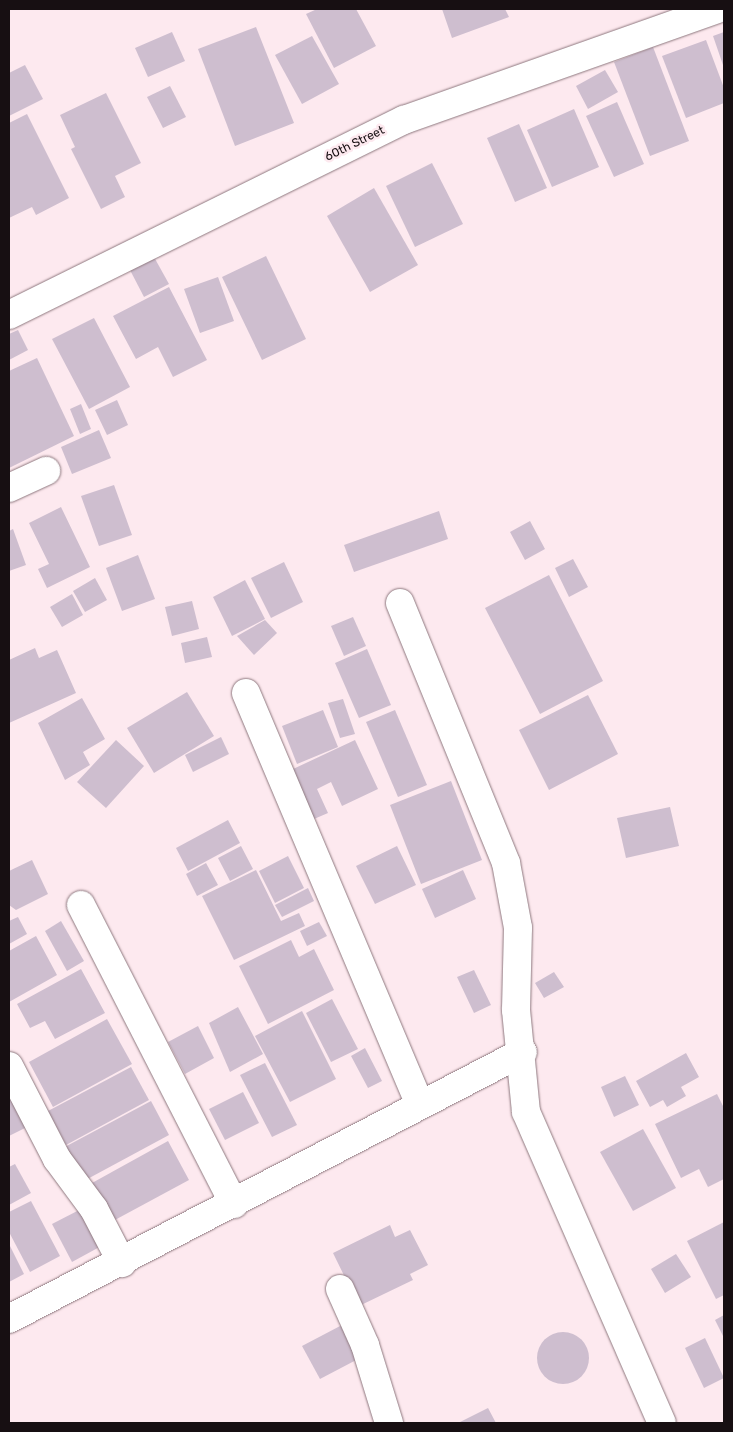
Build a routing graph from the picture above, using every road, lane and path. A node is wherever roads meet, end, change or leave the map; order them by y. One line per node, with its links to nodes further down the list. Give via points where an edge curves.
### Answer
1 (717, 9): 2 (street, 60th Street, via 404,120)
2 (9, 316)
3 (46, 471): 4 (street)
4 (9, 488)
5 (400, 603): 8 (street, via 506,863 518,928 516,1010)
6 (246, 693): 10 (street)
7 (81, 905): 11 (street)
8 (523, 1052): 10 (street); 16 (street, via 522,1091 533,1132)
9 (9, 1066): 12 (street, via 56,1158 94,1209)
10 (419, 1103): 11 (street)
11 (234, 1204): 12 (street)
12 (122, 1263): 14 (street)
13 (340, 1289): 15 (street, via 365,1345)
14 (9, 1319)
15 (389, 1423)
16 (662, 1423)

